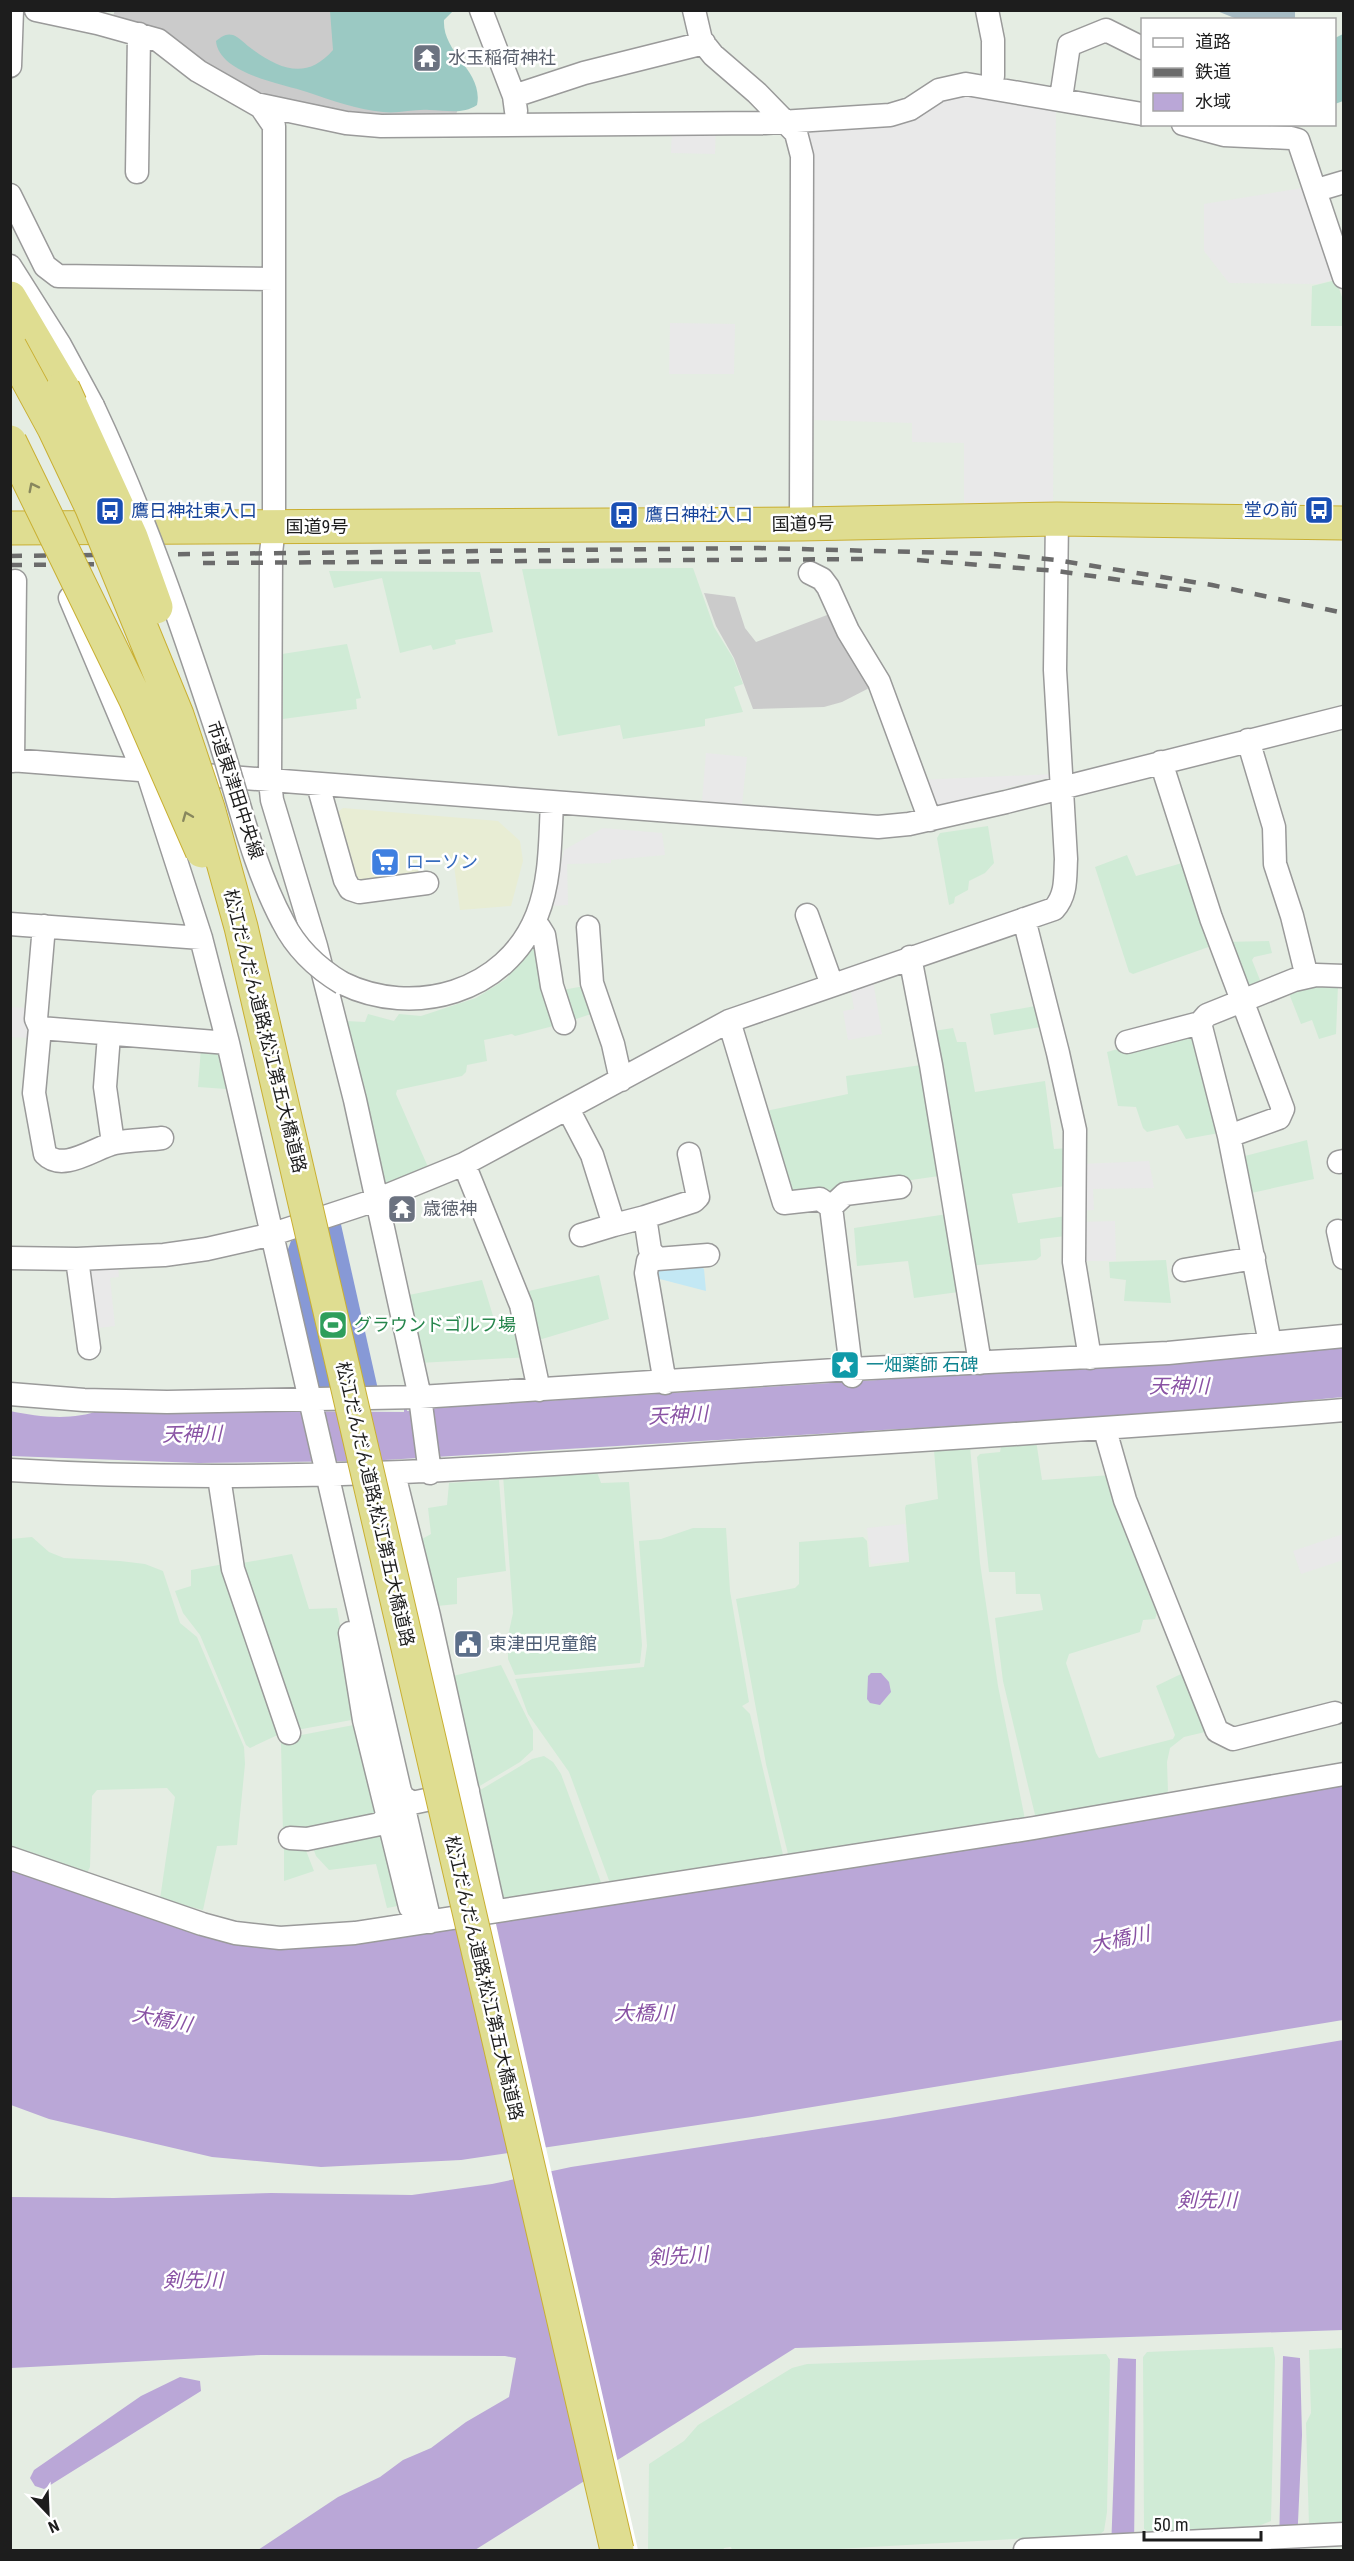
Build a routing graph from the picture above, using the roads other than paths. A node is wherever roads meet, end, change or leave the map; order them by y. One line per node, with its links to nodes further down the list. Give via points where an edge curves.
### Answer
1 (12, 10): 10 (street)
2 (36, 10): 6 (street)
3 (481, 10): 12 (street)
4 (694, 10): 8 (street)
5 (988, 14): 11 (street)
6 (98, 17): 7 (street)
7 (140, 34): 14 (street, via 158,40 198,71); 19 (street)
8 (704, 43): 12 (street, via 584,73); 16 (street)
9 (1141, 47): 13 (street, via 1106,30 1069,45)
10 (10, 66)
11 (993, 76)
12 (514, 96): 17 (street)
13 (1061, 98): 15 (street); 16 (street, via 953,85 910,109 890,115)
14 (256, 104): 17 (street, via 381,126); 25 (street, via 268,115 274,131)
15 (1141, 114)
16 (786, 122): 17 (street); 31 (street, via 796,133 802,156)
17 (518, 125)
18 (1190, 126): 21 (street, via 1224,135 1298,141)
19 (137, 172)
20 (1344, 182): 21 (street)
21 (1317, 190): 24 (street)
22 (10, 195): 25 (street, via 45,266 58,276)
23 (10, 266): 52 (street, 市道東津田中央線, bridge, via 93,406 129,481 166,578 262,873 282,921 302,951 342,983 374,995 420,1000 447,995 494,971 514,952)
24 (1344, 277)
25 (274, 279): 32 (street)
26 (10, 298): 37 (highway, bridge, via 91,445 142,567 182,685)
27 (10, 347): 37 (highway, 松江だんだん道路;松江第五大橋道路, bridge, via 92,508)
28 (10, 442): 68 (highway, one-way to 28, bridge, via 215,886 176,790 85,592)
29 (1057, 519): 30 (highway, 国道9号); 31 (highway, 国道9号); 45 (street, via 1055,661)
30 (1344, 523)
31 (801, 524): 32 (highway, 国道9号)
32 (274, 527): 33 (highway, 国道9号); 43 (street)
33 (10, 528)
34 (810, 573): 47 (street, via 828,587 848,631 879,682)
35 (62, 580): 42 (street)
36 (15, 581): 40 (street)
37 (177, 715): 68 (highway, 松江だんだん道路;松江第五大橋道路, bridge, via 242,927)
38 (1344, 717): 39 (street)
39 (1248, 740): 41 (street); 58 (street, via 1274,827 1275,864)
40 (12, 760): 42 (street)
41 (1161, 762): 45 (street); 60 (street)
42 (145, 771): 43 (street); 55 (street)
43 (270, 781): 44 (street); 77 (street, via 272,800 316,946)
44 (318, 785): 46 (street); 48 (street, via 350,889 358,892)
45 (1063, 788): 47 (street); 50 (street, via 1066,859 1062,896 1054,909)
46 (552, 803): 47 (street, via 862,827); 52 (street, 市道東津田中央線, via 545,886)
47 (930, 820)
48 (427, 883)
49 (807, 915): 59 (street)
50 (1023, 919): 56 (street); 94 (street, via 1075,1130 1074,1262)
51 (10, 924): 53 (street)
52 (533, 924): 62 (street, via 544,935 552,986)
53 (44, 926): 55 (street); 64 (street, via 36,1019)
54 (588, 927): 69 (street, via 592,983)
55 (201, 938): 67 (street)
56 (910, 957): 59 (street); 95 (street)
57 (1344, 976): 58 (street)
58 (1307, 977): 60 (street)
59 (832, 985): 61 (street)
60 (1241, 1002): 63 (street, via 1202,1018); 71 (street, via 1284,1112 1279,1118)
61 (729, 1021): 69 (street); 78 (street, via 784,1203 820,1199)
62 (564, 1023)
63 (1200, 1023): 66 (street); 71 (street)
64 (40, 1028): 65 (street); 73 (street, via 34,1093 45,1154 58,1161 70,1160)
65 (109, 1035): 67 (street); 73 (street, via 105,1087)
66 (1127, 1042)
67 (228, 1043): 82 (street)
68 (271, 1048): 121 (highway, 松江だんだん道路;松江第五大橋道路, bridge)
69 (621, 1080): 70 (street)
70 (568, 1109): 75 (street); 80 (street, via 591,1155)
71 (1229, 1136): 87 (street)
72 (162, 1138): 73 (street)
73 (114, 1143)
74 (689, 1154): 79 (street, via 698,1197)
75 (464, 1164): 77 (street); 98 (street, via 521,1305)
76 (900, 1187): 78 (street, via 845,1194)
77 (376, 1200): 82 (street); 100 (street)
78 (831, 1207): 96 (street)
79 (645, 1217): 80 (street); 84 (street)
80 (614, 1225): 83 (street)
81 (1338, 1231): 88 (street)
82 (273, 1234): 89 (street, via 164,1255); 101 (street)
83 (581, 1235)
84 (652, 1255): 85 (street, via 663,1260); 97 (street, via 646,1274)
85 (708, 1255)
86 (10, 1258): 89 (street)
87 (1254, 1258): 90 (street); 92 (street)
88 (1344, 1258)
89 (77, 1260): 93 (street)
90 (1184, 1270)
91 (1344, 1336): 92 (street)
92 (1270, 1343): 94 (street)
93 (89, 1348)
94 (1089, 1358): 95 (street)
95 (980, 1363): 96 (street)
96 (851, 1372): 97 (street)
97 (665, 1383): 98 (street)
98 (539, 1390): 100 (street)
99 (10, 1394): 101 (street, via 84,1400)
100 (420, 1400): 101 (street); 104 (street)
101 (310, 1402): 106 (street)
102 (1344, 1410): 103 (street)
103 (1105, 1430): 104 (street); 110 (street, via 1125,1500 1217,1731 1233,1739)
104 (430, 1468): 107 (street)
105 (10, 1470): 108 (street)
106 (326, 1473): 107 (street); 108 (street); 109 (street)
107 (394, 1474): 114 (street)
108 (219, 1478): 111 (street, via 233,1569)
109 (351, 1577): 113 (street); 115 (street, via 342,1585 364,1720)
110 (1335, 1713)
111 (288, 1733)
112 (1344, 1774): 118 (street, via 801,1865)
113 (399, 1788): 114 (street, via 412,1803); 119 (street)
114 (468, 1791): 118 (street)
115 (389, 1814): 116 (street, via 380,1824 307,1839); 119 (street, via 410,1907)
116 (290, 1838)
117 (10, 1858): 119 (street, via 202,1924 256,1936 336,1935)
118 (494, 1910): 119 (street)
119 (429, 1917)
120 (1344, 2534): 122 (street)
121 (617, 2550)
122 (1025, 2550)

